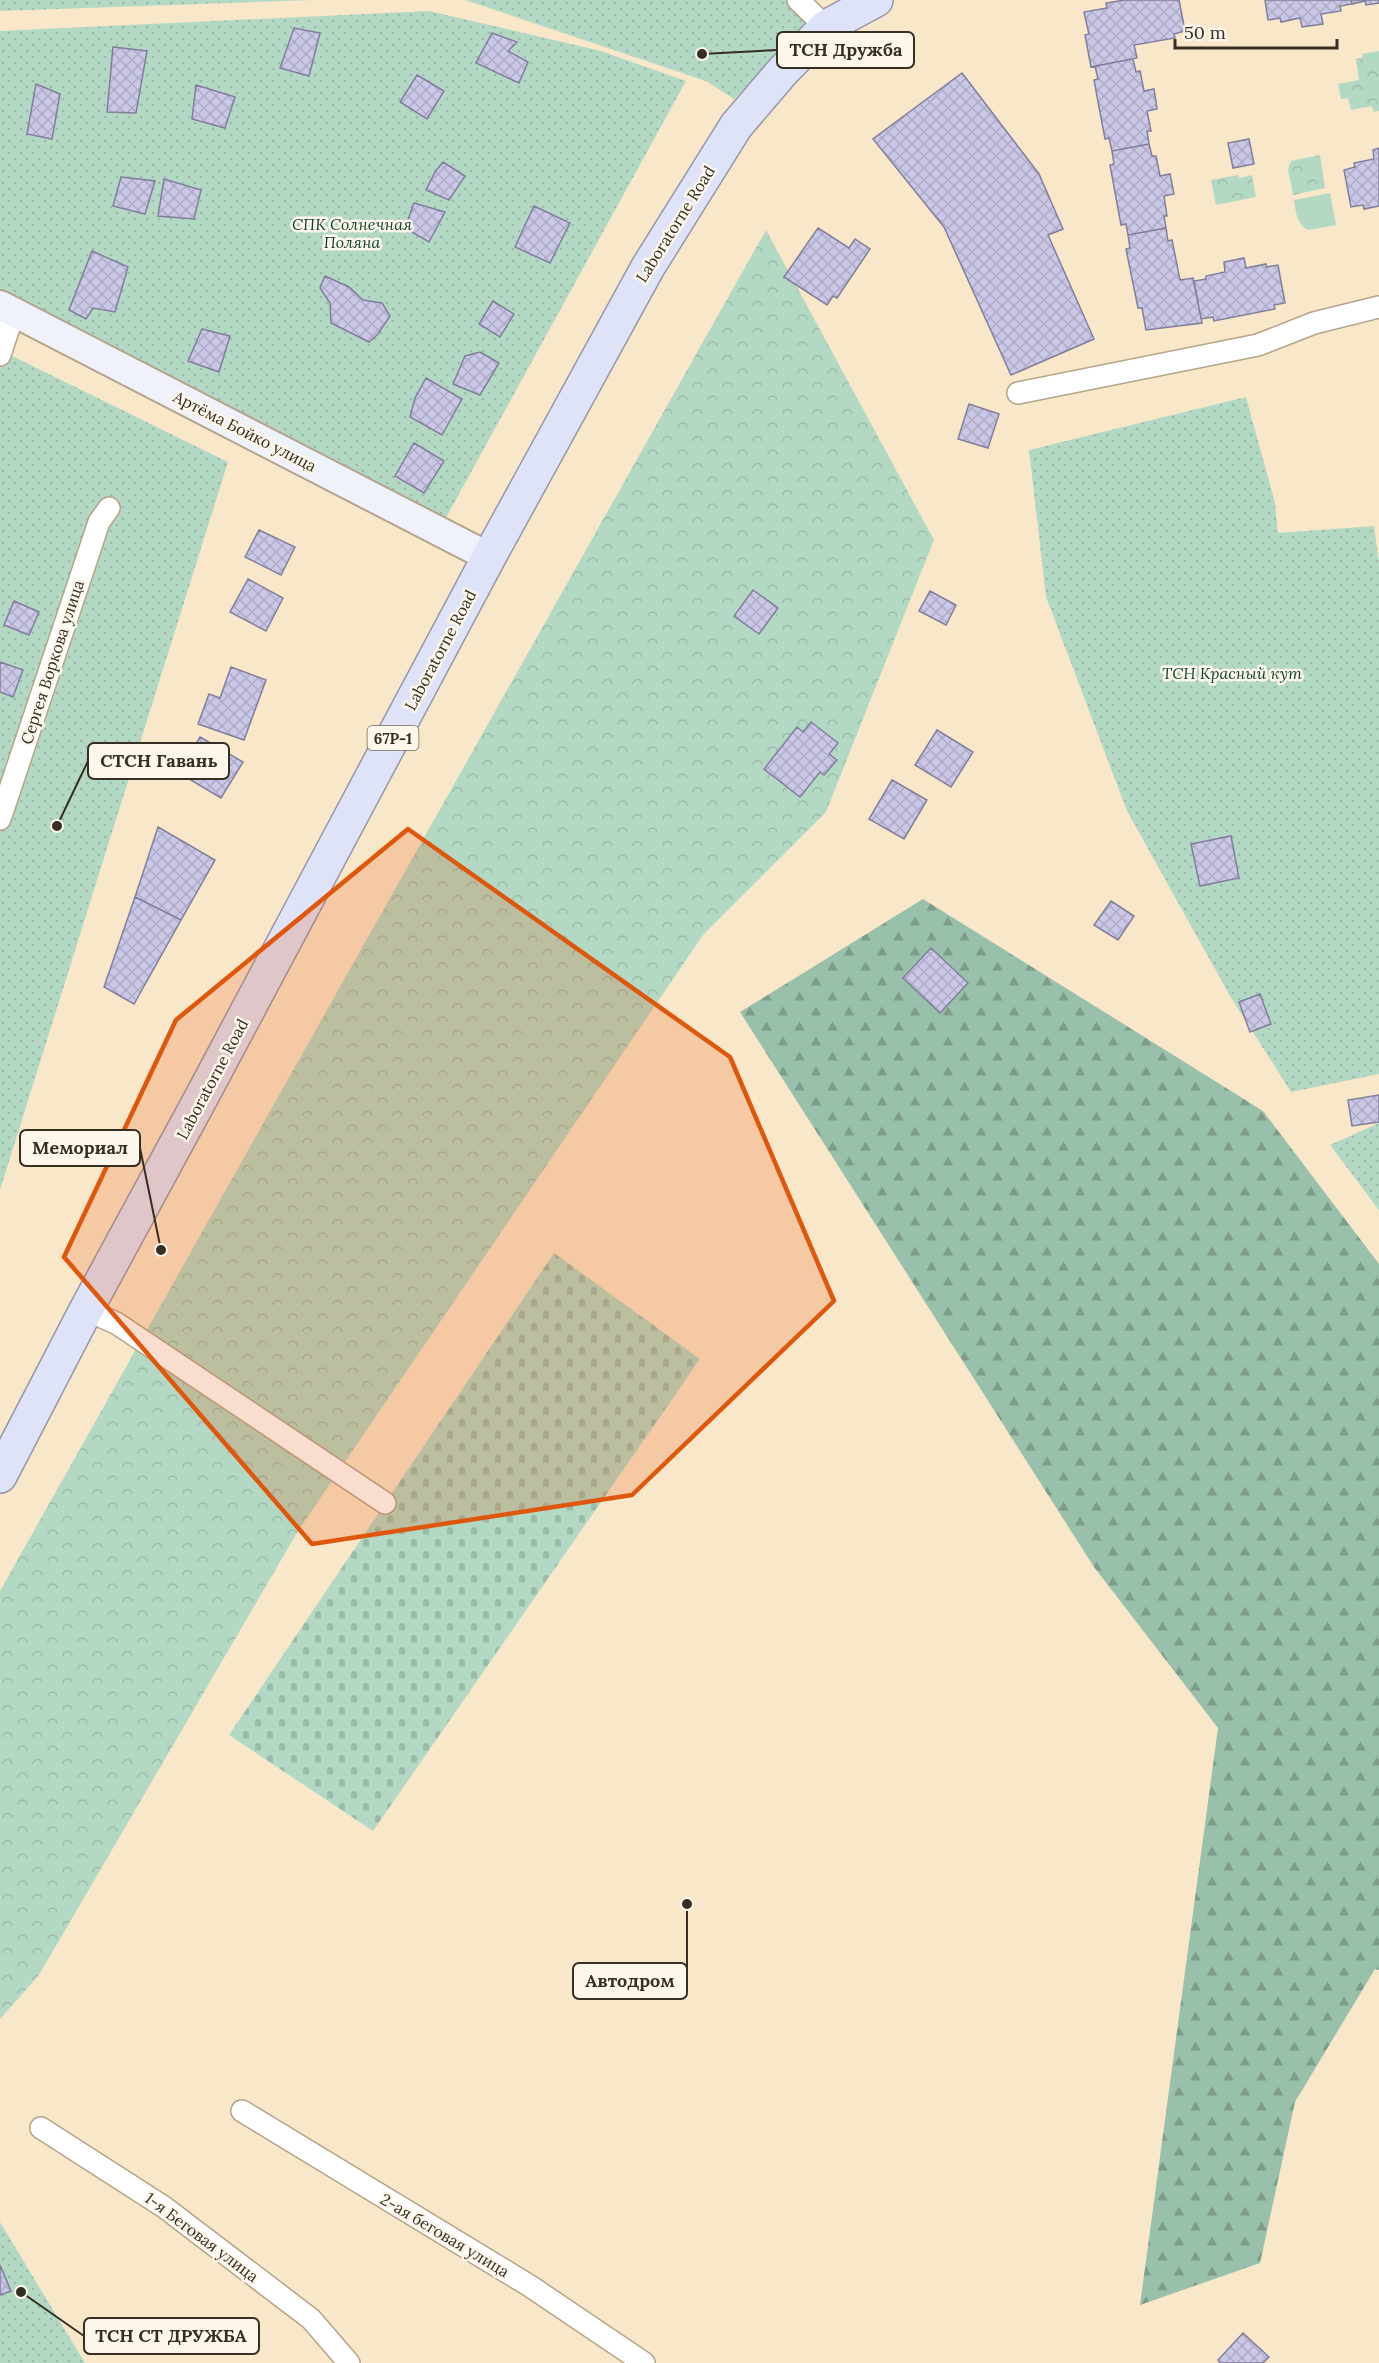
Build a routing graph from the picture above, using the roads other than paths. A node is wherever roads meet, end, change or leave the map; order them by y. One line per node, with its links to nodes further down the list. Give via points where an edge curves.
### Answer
1 (798, 0): 3 (street)
2 (876, 0): 3 (main road, Laboratorne Road / 67Р-1)
3 (826, 27): 9 (main road, Laboratorne Road / 67Р-1, via 736,126 648,267)
4 (1379, 307): 7 (street, via 1314,323 1258,345)
5 (7, 308): 6 (street); 9 (main road, Артёма Бойко улица)
6 (0, 355)
7 (1018, 393)
8 (109, 508): 10 (street, Сергея Воркова улица, via 99,522)
9 (489, 557): 11 (main road, Laboratorne Road / 67Р-1)
10 (0, 819)
11 (86, 1310): 12 (main road, Laboratorne Road / 67Р-1); 13 (street, via 116,1323)
12 (0, 1476)
13 (385, 1503)
14 (242, 2110): 17 (street, 2-ая беговая улица, via 530,2286)
15 (41, 2128): 16 (street, 1-я Беговая улица, via 164,2207 302,2312)
16 (349, 2363)
17 (644, 2363)

